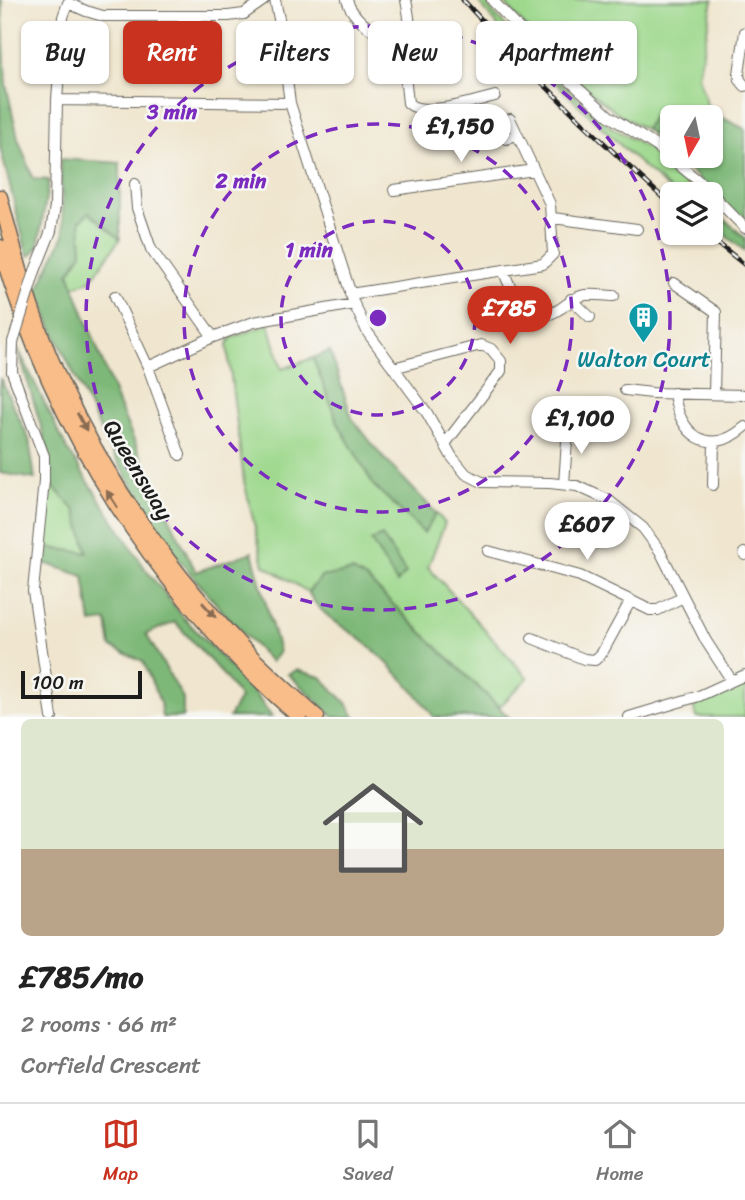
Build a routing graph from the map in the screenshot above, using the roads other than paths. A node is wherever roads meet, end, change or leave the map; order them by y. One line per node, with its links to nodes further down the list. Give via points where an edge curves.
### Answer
1 (264, 0): 7 (street)
2 (275, 0): 8 (street)
3 (346, 0): 10 (street)
4 (406, 0): 9 (street)
5 (492, 0): 27 (street, via 560,72 609,116 701,183)
6 (67, 1): 7 (street, via 86,12 116,17 228,16); 15 (street)
7 (254, 9): 8 (street, via 271,11)
8 (279, 19): 16 (street)
9 (409, 21)
10 (368, 25)
11 (745, 32): 13 (street, via 739,74)
12 (406, 84): 14 (street, via 408,103 420,110)
13 (745, 86)
14 (495, 96)
15 (57, 100): 16 (street); 57 (street, bridge, via 55,206 13,342 12,372 44,456 33,591)
16 (290, 103): 34 (street)
17 (510, 118): 18 (street)
18 (517, 134): 19 (street); 20 (street)
19 (506, 139)
20 (534, 170): 22 (street); 26 (street)
21 (438, 171): 22 (street)
22 (439, 183): 24 (street)
23 (135, 184): 37 (street, via 137,208 152,249)
24 (394, 190)
25 (0, 197): 59 (highway, Queensway, one-way to 59, via 33,310 57,371 112,475 193,591 241,646)
26 (553, 218): 28 (street); 30 (street, via 549,261)
27 (745, 228)
28 (637, 229)
29 (0, 247): 58 (highway, Queensway, one-way to 29, via 198,618 99,480 45,373)
30 (503, 270): 34 (street); 35 (street, via 512,292 531,314 549,314)
31 (674, 283): 42 (street, via 716,312)
32 (115, 296): 38 (street)
33 (614, 296): 35 (street)
34 (352, 299): 37 (street, via 258,321); 39 (street, via 368,333)
35 (572, 299): 36 (street)
36 (590, 317)
37 (213, 337): 38 (street)
38 (148, 368): 48 (street)
39 (393, 368): 47 (street, via 428,413); 47 (street, via 481,345 491,348 501,361 500,371)
40 (625, 390): 41 (street)
41 (674, 393): 42 (street); 46 (street, via 684,427)
42 (714, 394): 43 (street)
43 (745, 396)
44 (568, 427): 49 (street)
45 (745, 427): 46 (street)
46 (714, 442): 50 (street)
47 (444, 444): 49 (street, via 459,467 482,482)
48 (180, 455)
49 (564, 484): 52 (street, via 592,491 634,519 660,551)
50 (713, 485)
51 (488, 551): 53 (street, via 580,576)
52 (683, 597): 53 (street, via 655,611); 56 (street)
53 (631, 600): 54 (street, via 602,653 590,660)
54 (532, 638)
55 (745, 675): 56 (street)
56 (732, 681): 60 (street)
57 (52, 717)
58 (299, 717)
59 (317, 717)
60 (629, 717)

